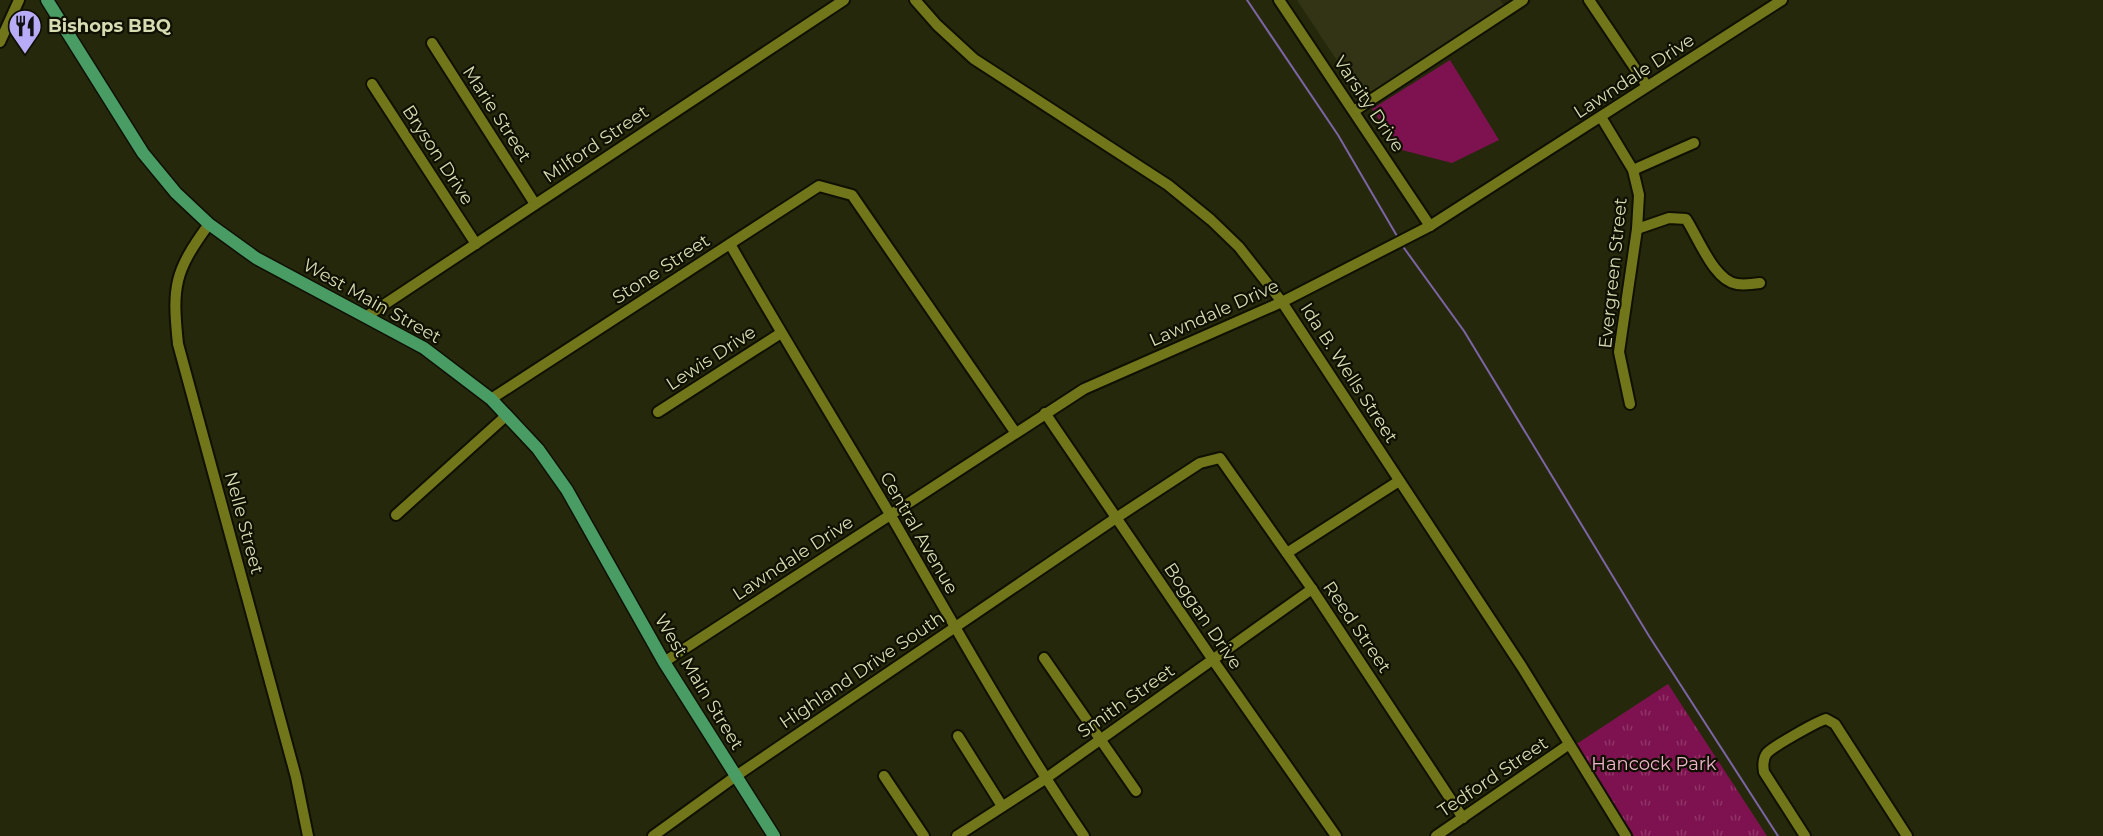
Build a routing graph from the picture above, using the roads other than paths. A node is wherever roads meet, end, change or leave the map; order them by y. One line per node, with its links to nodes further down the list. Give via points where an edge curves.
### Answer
1 (19, 0): 9 (street)
2 (47, 0): 18 (main road, West Main Street, via 143,153 176,193)
3 (844, 0): 17 (street, Milford Street)
4 (915, 0): 24 (street, Ida B. Wells Street, via 974,59 1168,185 1239,247)
5 (1279, 0): 13 (street, Varsity Drive)
6 (1522, 0): 13 (street)
7 (1590, 0): 12 (street)
8 (1782, 0): 12 (street, Lawndale Drive)
9 (0, 42)
10 (432, 43): 17 (street, Marie Street)
11 (372, 84): 21 (street, Bryson Drive)
12 (1647, 86): 14 (street, Lawndale Drive)
13 (1354, 111): 19 (street, Varsity Drive)
14 (1601, 117): 16 (street, Evergreen Street); 19 (street, Lawndale Drive)
15 (1694, 143): 16 (street)
16 (1633, 171): 20 (street, Evergreen Street, via 1640,195)
17 (535, 204): 21 (street, Milford Street)
18 (209, 224): 25 (main road, West Main Street, via 256,258); 53 (street, Nelle Street, via 188,253 176,285 178,345 296,777)
19 (1430, 226): 24 (street, Lawndale Drive)
20 (1637, 229): 23 (street, via 1669,218 1686,219 1714,270 1736,284); 28 (street, Evergreen Street, via 1619,352)
21 (476, 244): 25 (street, Milford Street)
22 (730, 244): 26 (street, Central Avenue); 27 (street, Stone Street); 32 (street, Stone Street, via 819,186 852,195)
23 (1760, 284)
24 (1282, 302): 30 (street, Lawndale Drive, via 1084,388); 34 (street, Ida B. Wells Street)
25 (367, 316): 27 (main road, West Main Street, via 423,348)
26 (781, 333): 29 (street, Lewis Drive); 36 (street, Central Avenue)
27 (491, 399): 31 (main road, West Main Street)
28 (1630, 404)
29 (658, 412)
30 (1045, 413): 32 (street, Lawndale Drive); 37 (street, Boggan Drive)
31 (507, 415): 35 (street); 43 (main road, West Main Street, via 567,490)
32 (1015, 432): 36 (street, Lawndale Drive)
33 (1220, 458): 37 (street, Highland Drive South, via 1200,463); 38 (street, Reed Street)
34 (1399, 481): 38 (street); 46 (street, Ida B. Wells Street)
35 (396, 515)
36 (890, 515): 40 (street, Central Avenue); 43 (street, Lawndale Drive)
37 (1116, 518): 40 (street, Highland Drive South); 42 (street, Boggan Drive)
38 (1287, 553): 39 (street, Reed Street)
39 (1312, 590): 42 (street, Smith Street); 52 (street, Reed Street)
40 (955, 627): 47 (street, Highland Drive South); 49 (street, Central Avenue)
41 (1044, 658): 45 (street)
42 (1213, 660): 45 (street, Smith Street); 59 (street, Boggan Drive)
43 (664, 662): 47 (main road, West Main Street)
44 (958, 736): 51 (street)
45 (1101, 739): 49 (street, Smith Street); 50 (street)
46 (1568, 745): 52 (street, Tedford Street); 61 (street, Ida B. Wells Street)
47 (736, 776): 54 (street, Highland Drive South); 55 (main road, West Main Street)
48 (884, 776): 56 (street)
49 (1045, 779): 51 (street, Smith Street); 58 (street, Central Avenue)
50 (1136, 791)
51 (1002, 806): 57 (street, Smith Street)
52 (1463, 818): 60 (street, Tedford Street)
53 (308, 836)
54 (653, 836)
55 (774, 836)
56 (924, 836)
57 (957, 836)
58 (1084, 836)
59 (1336, 836)
60 (1436, 836)
61 (1626, 836)
62 (1805, 836): 63 (street, via 1764,772 1763,764 1767,753 1826,719 1835,724)
63 (1907, 836)

